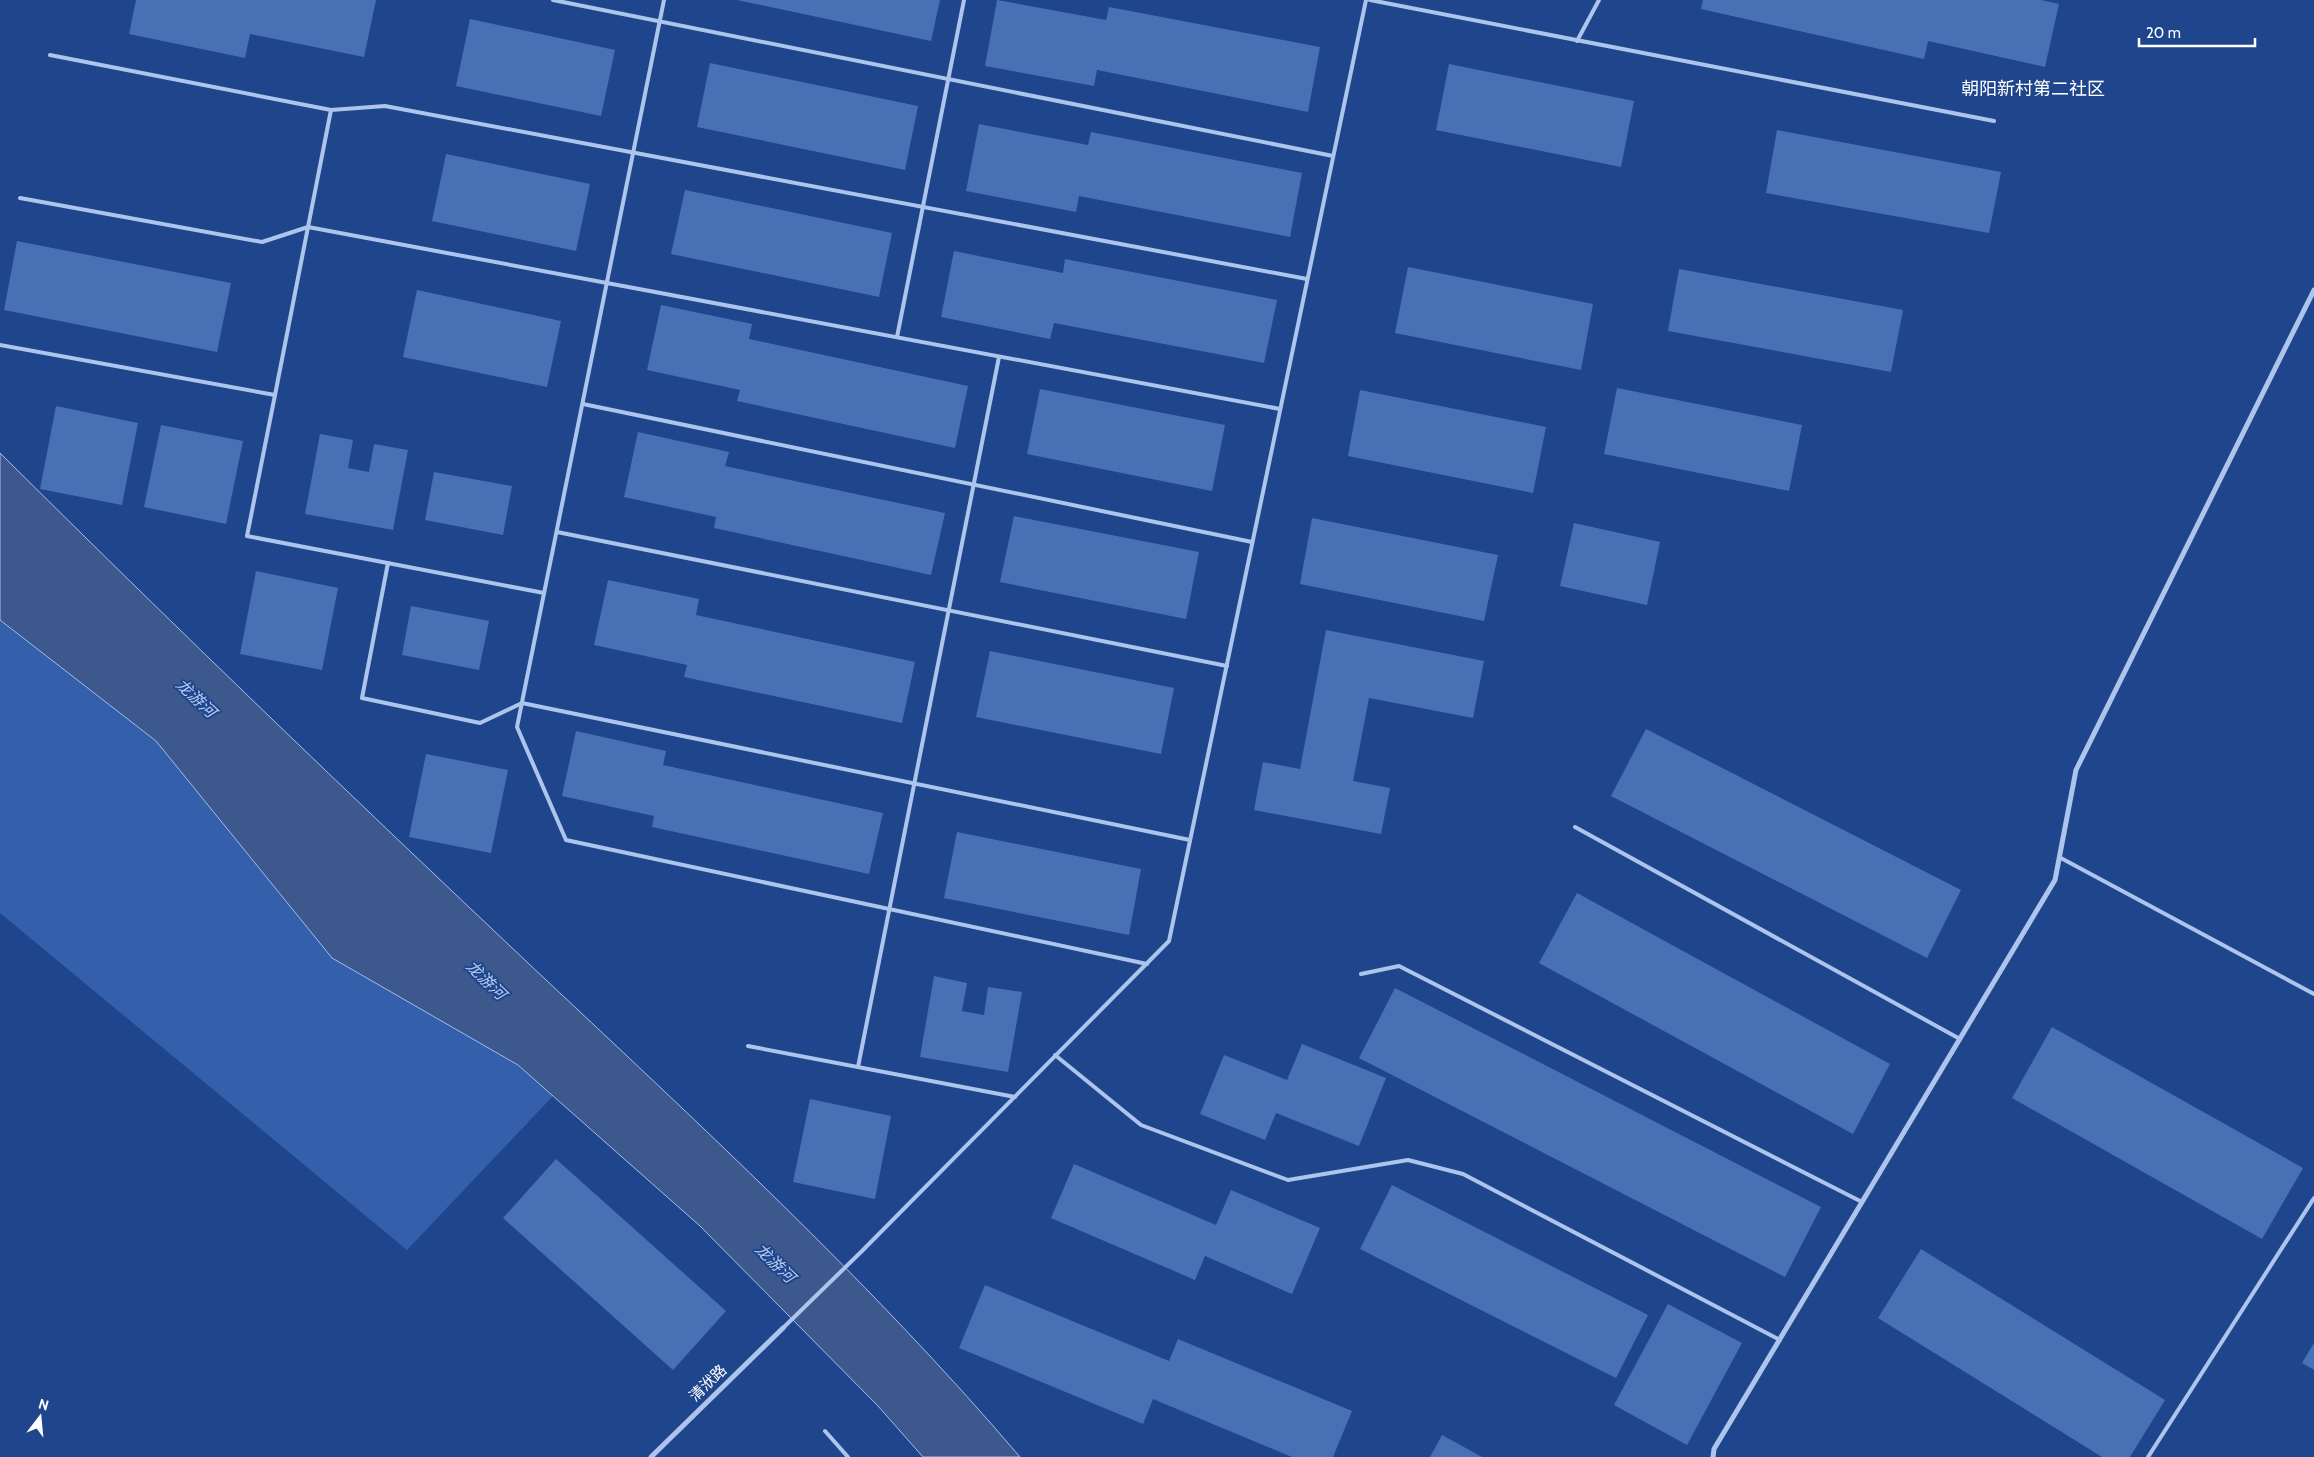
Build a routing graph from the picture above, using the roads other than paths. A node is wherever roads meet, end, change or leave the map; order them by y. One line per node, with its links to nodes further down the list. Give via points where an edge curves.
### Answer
1 (553, 0): 7 (lane)
2 (664, 0): 7 (lane)
3 (964, 0): 10 (lane)
4 (1366, 0): 14 (lane)
5 (1370, 0): 8 (lane)
6 (1599, 0): 8 (lane)
7 (660, 22): 10 (lane); 13 (lane)
8 (1576, 41): 12 (lane)
9 (50, 55): 11 (lane)
10 (949, 79): 14 (lane); 16 (lane)
11 (331, 110): 13 (lane, via 385,106); 17 (lane)
12 (1994, 121)
13 (633, 153): 16 (lane); 19 (lane)
14 (1333, 156): 18 (lane)
15 (20, 198): 17 (lane, via 262,242)
16 (923, 207): 18 (lane); 21 (lane)
17 (308, 227): 19 (lane); 24 (lane)
18 (1307, 279): 26 (lane)
19 (607, 282): 21 (lane); 25 (lane)
20 (2314, 290): 38 (street, via 2076,770)
21 (897, 338): 23 (lane)
22 (0, 345): 24 (lane)
23 (999, 356): 26 (lane); 27 (lane)
24 (275, 395): 30 (lane, via 247,536)
25 (583, 404): 27 (lane); 28 (lane)
26 (1280, 409): 29 (lane)
27 (973, 484): 29 (lane); 32 (lane)
28 (557, 532): 31 (lane); 32 (lane)
29 (1252, 542): 33 (lane)
30 (388, 563): 31 (lane); 34 (lane, via 362,698 480,723)
31 (544, 593): 34 (lane)
32 (948, 610): 33 (lane); 35 (lane)
33 (1226, 666): 37 (lane)
34 (522, 703): 35 (lane); 39 (lane, via 517,727 566,840)
35 (914, 783): 37 (lane); 39 (lane)
36 (1575, 827): 43 (lane)
37 (1190, 840): 40 (lane, via 1169,941)
38 (2059, 857): 42 (lane); 43 (street, via 2055,880)
39 (889, 909): 40 (lane); 46 (lane)
40 (1147, 964): 45 (lane)
41 (1361, 974): 49 (lane, via 1399,966)
42 (2314, 994)
43 (1960, 1039): 49 (street)
44 (748, 1046): 46 (lane)
45 (1055, 1055): 47 (lane); 51 (lane, via 1141,1125 1288,1180 1408,1160 1463,1174)
46 (858, 1067): 47 (lane)
47 (1015, 1097): 50 (lane)
48 (2314, 1198): 56 (lane)
49 (1862, 1202): 51 (street)
50 (783, 1328): 53 (street, 清洑路)
51 (1780, 1340): 55 (street, via 1714,1449)
52 (825, 1431): 54 (lane)
53 (651, 1457)
54 (848, 1457)
55 (1713, 1457)
56 (2148, 1457)

